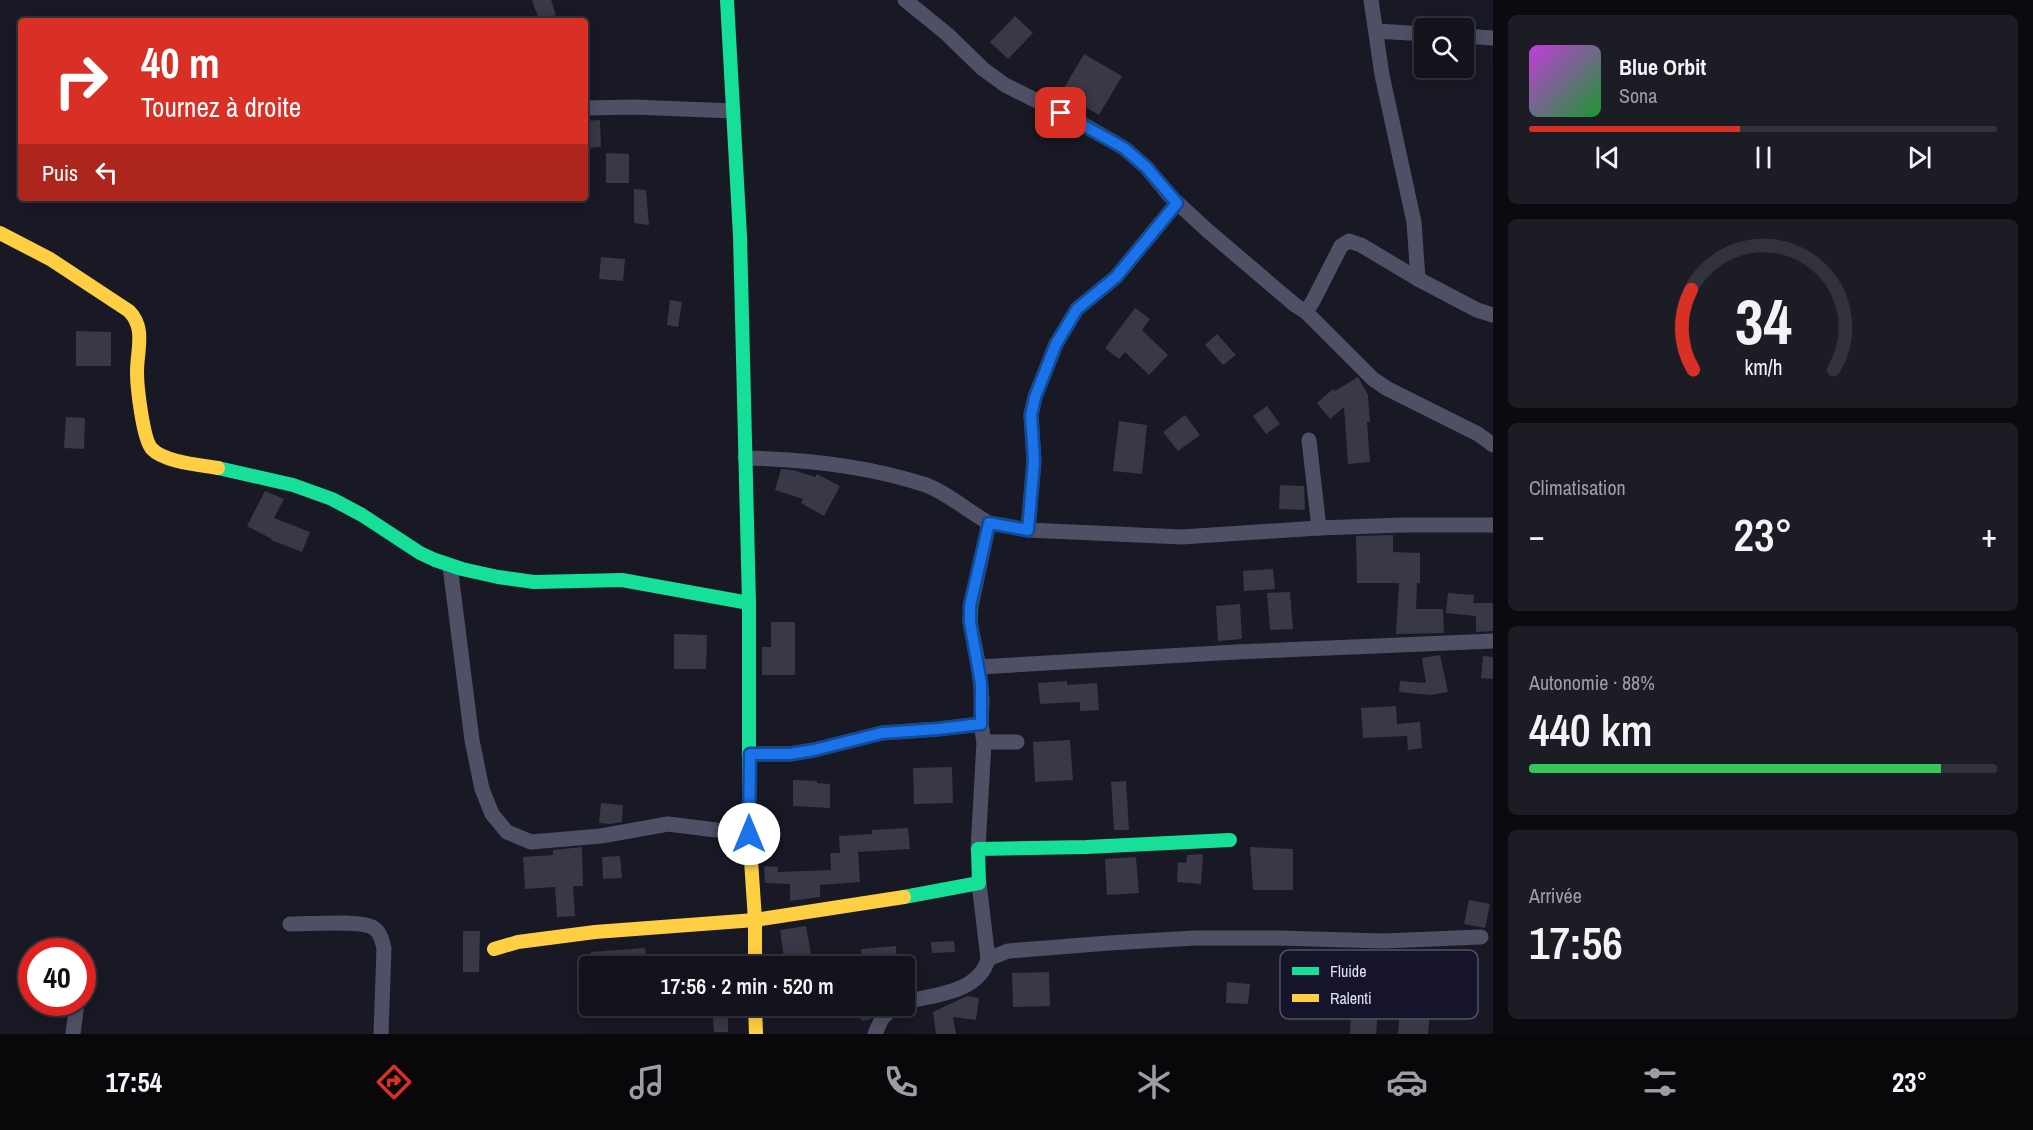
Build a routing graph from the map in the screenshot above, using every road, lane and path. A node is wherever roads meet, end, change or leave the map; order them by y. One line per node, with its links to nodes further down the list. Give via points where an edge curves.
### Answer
1 (727, 0): 9 (street)
2 (904, 0): 10 (street, via 1005,85 1124,148)
3 (1371, 0): 4 (street)
4 (1376, 31): 5 (street); 12 (street, via 1414,222)
5 (1414, 33)
6 (1474, 37): 7 (street)
7 (1493, 39)
8 (588, 108): 9 (street)
9 (733, 111): 17 (street)
10 (1177, 203): 13 (street); 21 (street, via 1116,277 1077,309 1056,344 1031,415 1034,461)
11 (0, 233): 22 (street, via 52,260 137,319 137,373 145,436 152,450 170,459 297,486 335,500 427,557)
12 (1418, 279): 13 (street, via 1349,241 1341,246); 14 (street)
13 (1306, 312): 16 (street, via 1373,379)
14 (1493, 315)
15 (1309, 441): 20 (street)
16 (1493, 445)
17 (745, 458): 18 (street, via 838,465 927,486); 23 (street)
18 (989, 523): 21 (street); 25 (street, via 970,606)
19 (1493, 525): 20 (street)
20 (1319, 528): 21 (street, via 1182,537)
21 (1028, 530)
22 (450, 566): 23 (street, via 526,581 622,580); 30 (street, via 482,789 492,814 507,832 531,842 601,836 668,824)
23 (749, 603): 29 (street)
24 (1493, 641): 25 (street)
25 (979, 667): 26 (street)
26 (981, 724): 27 (street); 29 (street, via 882,733 790,754)
27 (984, 742): 28 (street); 32 (street)
28 (1017, 742)
29 (750, 754): 30 (street)
30 (749, 834): 34 (street)
31 (1230, 840): 32 (street)
32 (978, 849): 33 (street)
33 (979, 883): 34 (street); 39 (street)
34 (755, 920): 37 (street, via 595,932); 38 (street)
35 (290, 924): 45 (street, via 360,924 373,927 381,936)
36 (1481, 938): 39 (street, via 1196,938 1008,951)
37 (494, 949)
38 (755, 956)
39 (988, 959): 40 (street, via 986,968 972,983)
40 (915, 999)
41 (75, 1016): 44 (street)
42 (755, 1016): 46 (street)
43 (883, 1016): 47 (street)
44 (73, 1034)
45 (381, 1034)
46 (756, 1034)
47 (875, 1034)

